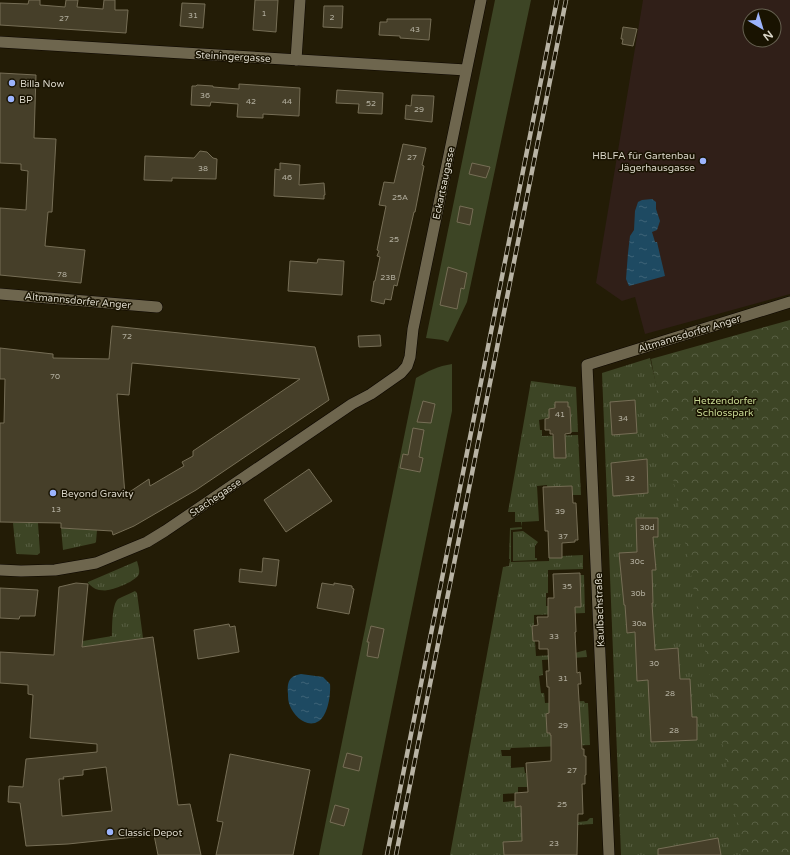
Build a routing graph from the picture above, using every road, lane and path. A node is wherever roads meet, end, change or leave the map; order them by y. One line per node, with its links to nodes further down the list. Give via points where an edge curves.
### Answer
1 (300, 0): 4 (street)
2 (481, 0): 5 (street, Eckartsaugasse)
3 (0, 42): 4 (street, Steiningergasse)
4 (296, 60): 5 (street, Steiningergasse)
5 (466, 70): 10 (street, Eckartsaugasse, via 413,330)
6 (0, 294): 8 (street, Altmannsdorfer Anger)
7 (790, 302): 9 (street, Altmannsdorfer Anger)
8 (157, 307)
9 (587, 364): 12 (street, Kaulbachstraße)
10 (408, 366): 11 (street, Stachegasse, via 371,394 346,408 147,542 96,563 55,570)
11 (0, 570)
12 (609, 855)

